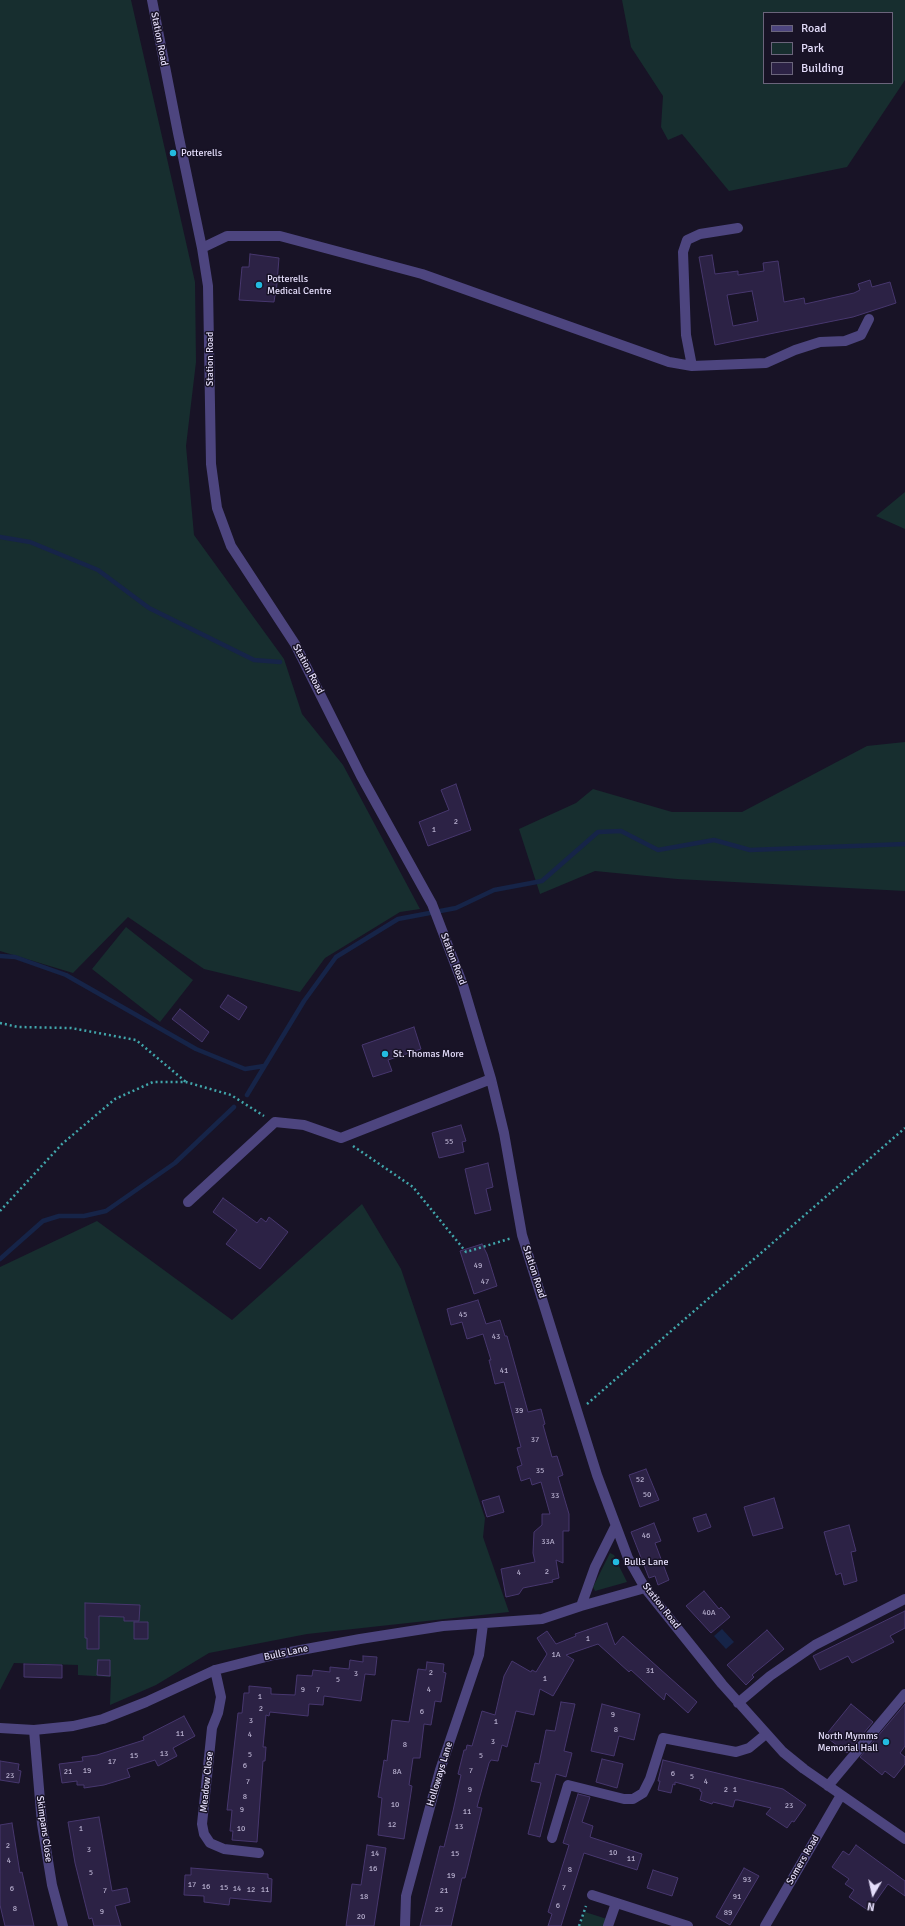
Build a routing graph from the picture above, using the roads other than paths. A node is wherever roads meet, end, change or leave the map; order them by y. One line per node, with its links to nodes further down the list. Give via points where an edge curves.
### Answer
1 (152, 0): 3 (street, Station Road)
2 (738, 228): 5 (street, via 700,234 687,240 683,252 686,335)
3 (202, 248): 5 (street, via 227,236 280,236 422,274 669,362); 6 (street, Station Road, via 208,286 211,464 217,508 231,546 295,644 361,776 432,904 463,985)
4 (869, 319): 5 (street, via 861,335 845,341 814,344 766,363)
5 (692, 366)
6 (491, 1079): 7 (street, via 341,1138 304,1125 275,1122); 8 (street, Station Road, via 504,1133 522,1235)
7 (188, 1202)
8 (615, 1527): 9 (street, Station Road, via 628,1558); 11 (street, via 595,1567)
9 (645, 1588): 11 (street, Bulls Lane); 15 (street, Station Road)
10 (905, 1599): 15 (street, via 815,1645)
11 (581, 1606): 12 (street, Bulls Lane, via 542,1619)
12 (483, 1624): 13 (street, Bulls Lane, via 443,1626 360,1639 274,1655); 27 (street, Holloways Lane, via 479,1655 440,1770 406,1896)
13 (216, 1670): 17 (street, Bulls Lane, via 103,1719 73,1726); 23 (street, Meadow Close, via 221,1696 212,1728 202,1824 204,1834 210,1843 224,1849)
14 (905, 1694): 19 (street)
15 (738, 1702): 18 (street, Station Road)
16 (0, 1728): 17 (street, Bulls Lane)
17 (34, 1730): 26 (street, Skimpans Close, via 42,1824 52,1885)
18 (766, 1734): 19 (street, Station Road, via 783,1752); 21 (street, via 749,1748 736,1752 663,1738 650,1779 643,1793 633,1799 568,1785)
19 (828, 1786): 20 (street, Station Road)
20 (841, 1795): 22 (street, Station Road); 30 (street, Somers Road)
21 (552, 1838)
22 (905, 1839)
23 (259, 1853)
24 (592, 1895): 25 (street)
25 (616, 1903): 28 (street); 29 (street)
26 (63, 1926)
27 (405, 1926)
28 (608, 1926)
29 (688, 1926)
30 (765, 1926)

